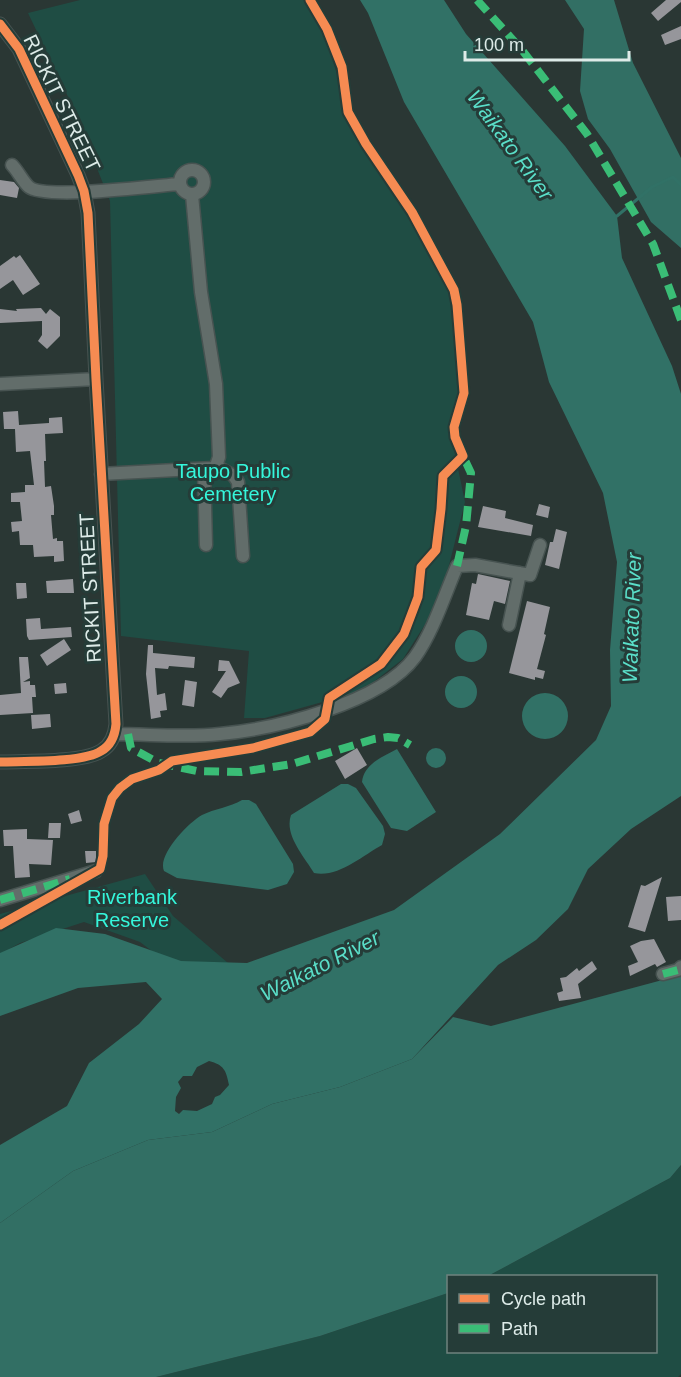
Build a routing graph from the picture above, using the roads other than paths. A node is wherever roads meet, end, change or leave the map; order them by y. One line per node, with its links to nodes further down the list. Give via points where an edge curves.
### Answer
1 (0, 24): 4 (street, RICKIT STREET, via 19,49)
2 (12, 165): 4 (street, via 30,188 40,192)
3 (179, 184): 4 (street); 5 (street); 5 (street, via 186,171 197,171 204,185)
4 (84, 191): 6 (street, RICKIT STREET)
5 (192, 195): 8 (street, via 201,292 216,384 219,457)
6 (96, 379): 7 (street); 9 (street, RICKIT STREET)
7 (0, 384)
8 (210, 467): 9 (street); 10 (street); 12 (street, via 234,476 238,482)
9 (101, 474): 15 (street, RICKIT STREET)
10 (206, 545)
11 (540, 545): 13 (street, via 530,575)
12 (243, 556)
13 (520, 573): 14 (street); 15 (street, via 457,566 415,657 385,684 361,698 245,731 182,736)
14 (509, 625)
15 (115, 734): 16 (street, via 94,755)
16 (0, 762)
17 (96, 871): 18 (street)
18 (0, 900)
19 (681, 967): 20 (street)
20 (663, 974)

